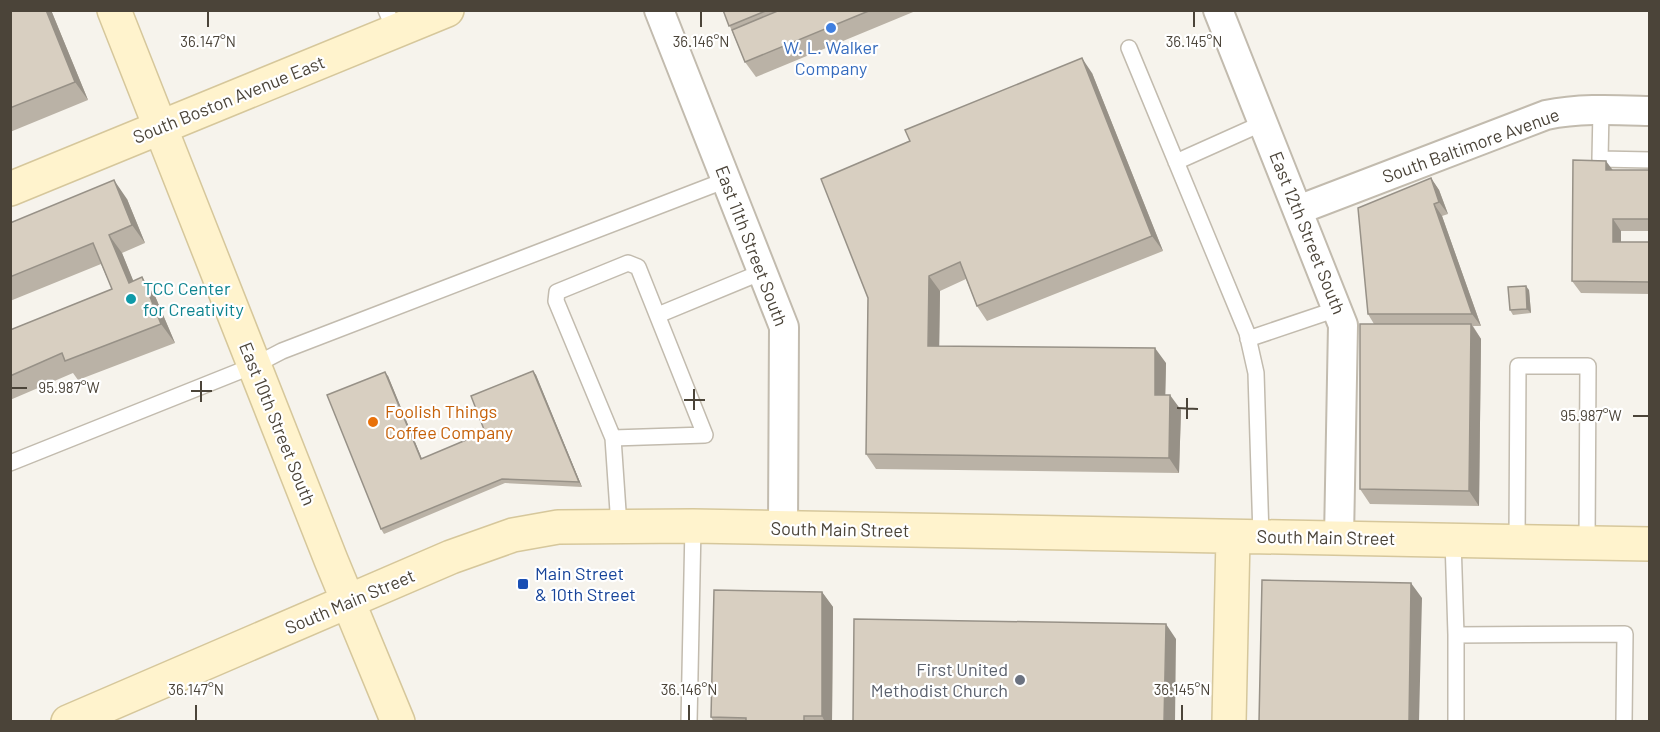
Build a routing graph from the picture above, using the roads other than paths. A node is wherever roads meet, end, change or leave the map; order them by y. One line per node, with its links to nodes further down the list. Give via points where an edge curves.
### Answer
1 (114, 10): 10 (street, East 10th Street South)
2 (447, 10): 5 (street, South Boston Avenue East)
3 (659, 10): 13 (street, East 11th Street South)
4 (1218, 10): 9 (street, East 12th Street South)
5 (391, 21): 10 (street, South Boston Avenue East)
6 (1129, 48): 12 (lane)
7 (1601, 110): 8 (street, South Baltimore Avenue); 11 (lane, via 1600,159); 15 (street, South Baltimore Avenue, via 1546,115)
8 (1650, 111)
9 (1263, 123): 12 (lane); 15 (street, East 12th Street South)
10 (162, 127): 14 (street, South Boston Avenue East); 20 (street, East 10th Street South)
11 (1650, 160)
12 (1176, 162): 19 (lane)
13 (726, 180): 16 (street, East 11th Street South); 20 (lane, via 282,351)
14 (10, 189)
15 (1298, 210): 17 (street, East 12th Street South)
16 (762, 272): 18 (lane); 25 (street, East 11th Street South, via 784,327)
17 (1337, 309): 19 (lane); 27 (street, East 12th Street South, via 1344,326)
18 (658, 315): 21 (lane, via 705,435); 21 (lane, via 638,267 628,263 557,292 556,301)
19 (1248, 339): 26 (lane, via 1256,373)
20 (255, 365): 22 (lane); 32 (street, East 10th Street South)
21 (613, 438): 23 (lane)
22 (10, 463)
23 (619, 526): 24 (street, South Main Street); 32 (street, South Main Street, via 558,527 513,535 451,557)
24 (693, 526): 25 (street, South Main Street); 36 (lane)
25 (783, 528): 26 (street, South Main Street)
26 (1247, 537): 27 (street, South Main Street); 37 (street)
27 (1339, 538): 28 (street, South Main Street)
28 (1453, 540): 29 (street, South Main Street); 33 (lane)
29 (1517, 541): 30 (street, South Main Street); 30 (lane, via 1518,366 1588,366)
30 (1587, 543): 31 (street, South Main Street)
31 (1650, 544)
32 (349, 603): 34 (street, South Main Street); 35 (street, East 10th Street South)
33 (1456, 635): 38 (lane); 39 (lane, via 1625,634)
34 (68, 722)
35 (398, 722)
36 (689, 722)
37 (1229, 722)
38 (1456, 722)
39 (1624, 722)

